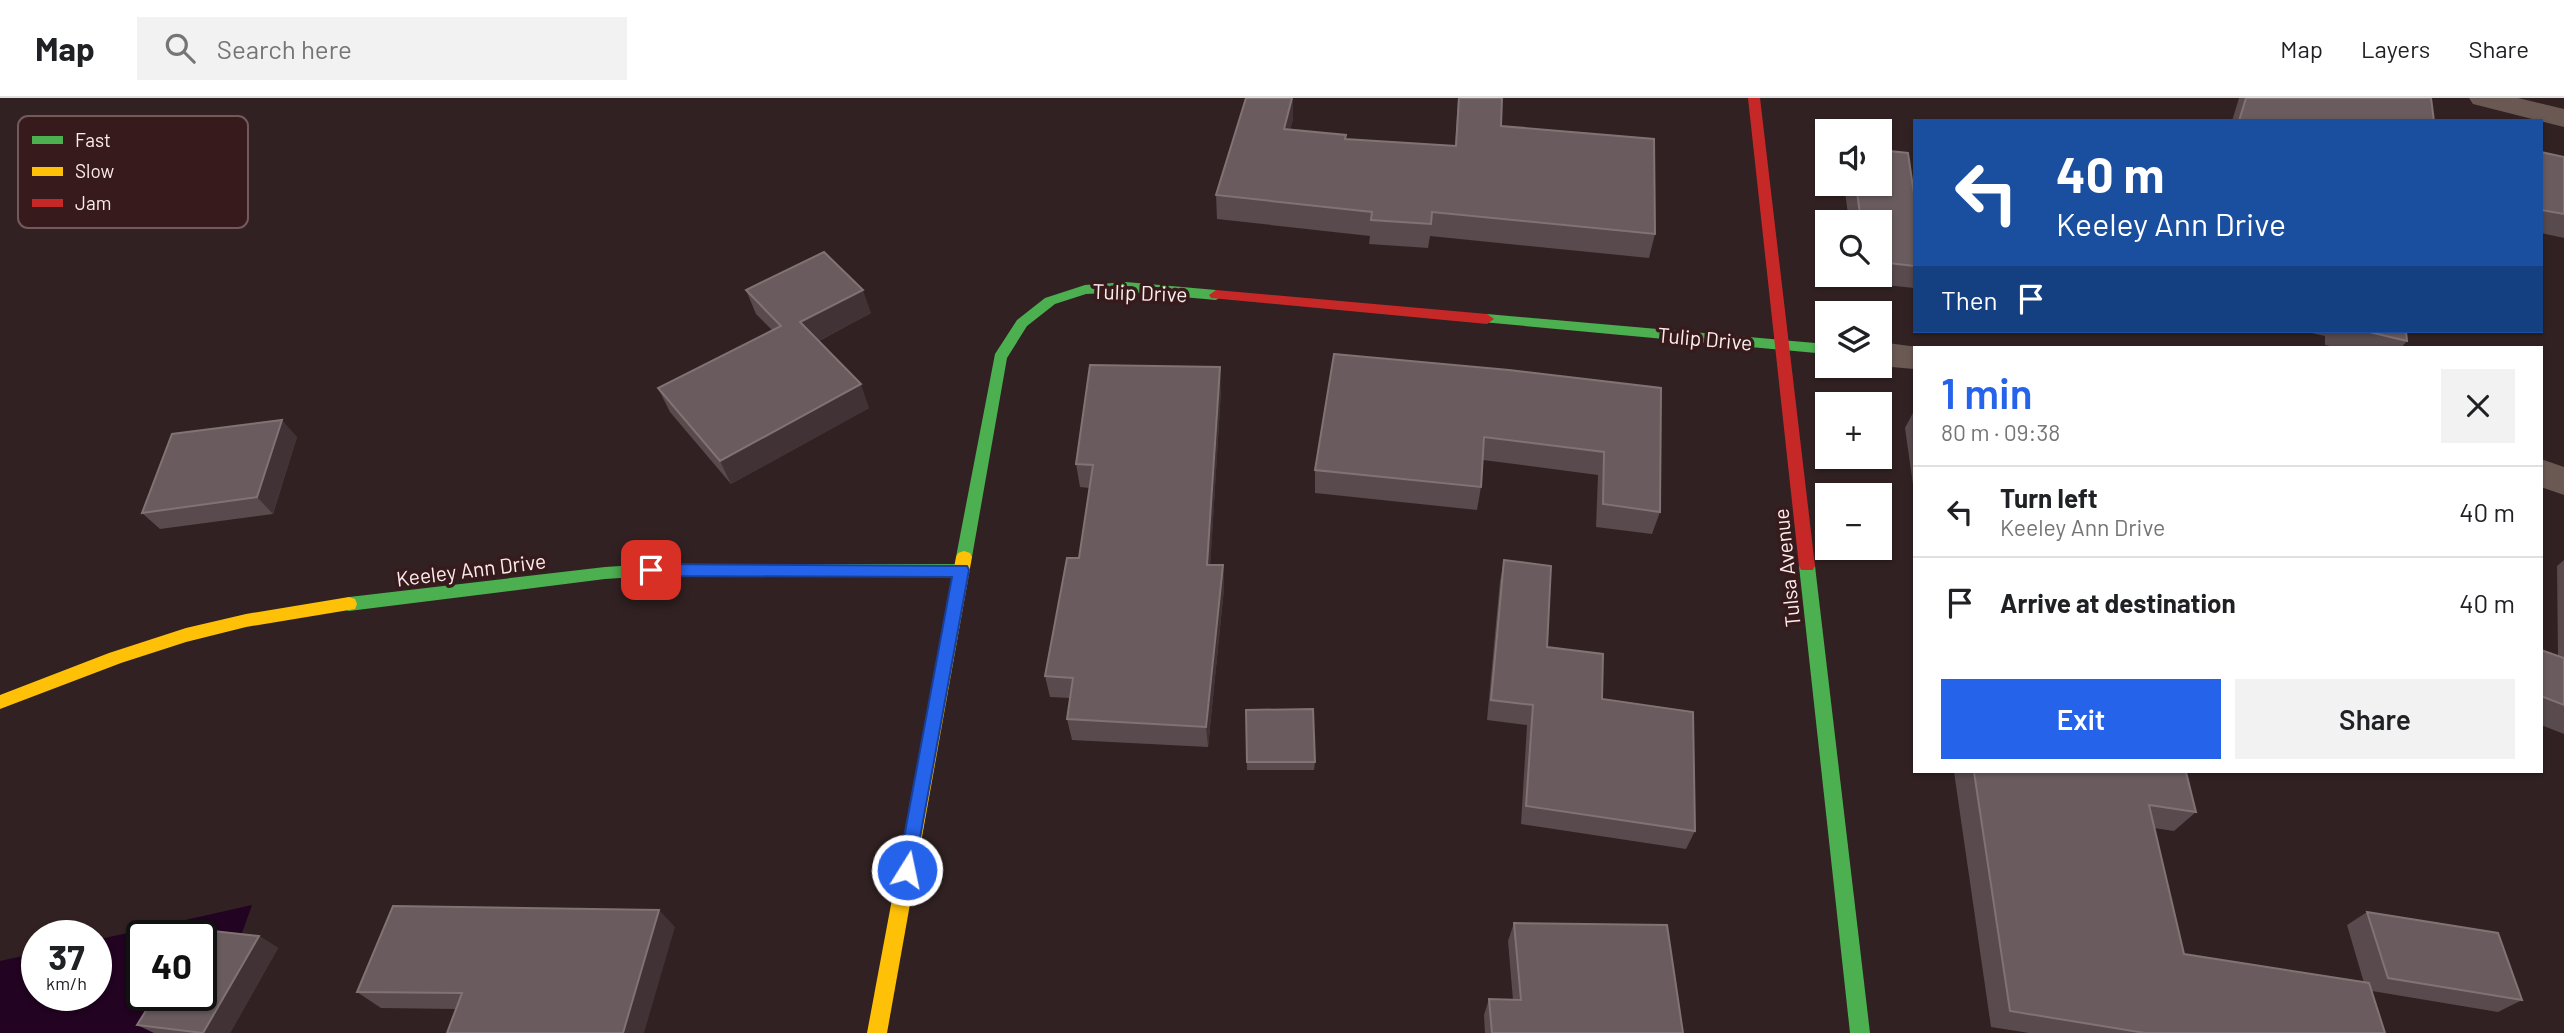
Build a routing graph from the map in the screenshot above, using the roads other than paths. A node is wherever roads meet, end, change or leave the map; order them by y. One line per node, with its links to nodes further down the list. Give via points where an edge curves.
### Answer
1 (1754, 98): 4 (street, Tulsa Avenue)
2 (2483, 98): 3 (street)
3 (2564, 118)
4 (1782, 345): 5 (street, Tulip Drive); 10 (street, Tulip Drive, via 1126,287 1093,288 1057,298 1030,313 1009,334 1000,358); 13 (street, Tulsa Avenue)
5 (1815, 348)
6 (1892, 355): 7 (street)
7 (1913, 357)
8 (2543, 474): 9 (street)
9 (2564, 481)
10 (961, 570): 11 (street, Keeley Ann Drive, via 651,570 293,613 214,628 124,654); 12 (street, Tulip Drive)
11 (0, 702)
12 (877, 1033)
13 (1860, 1033)

